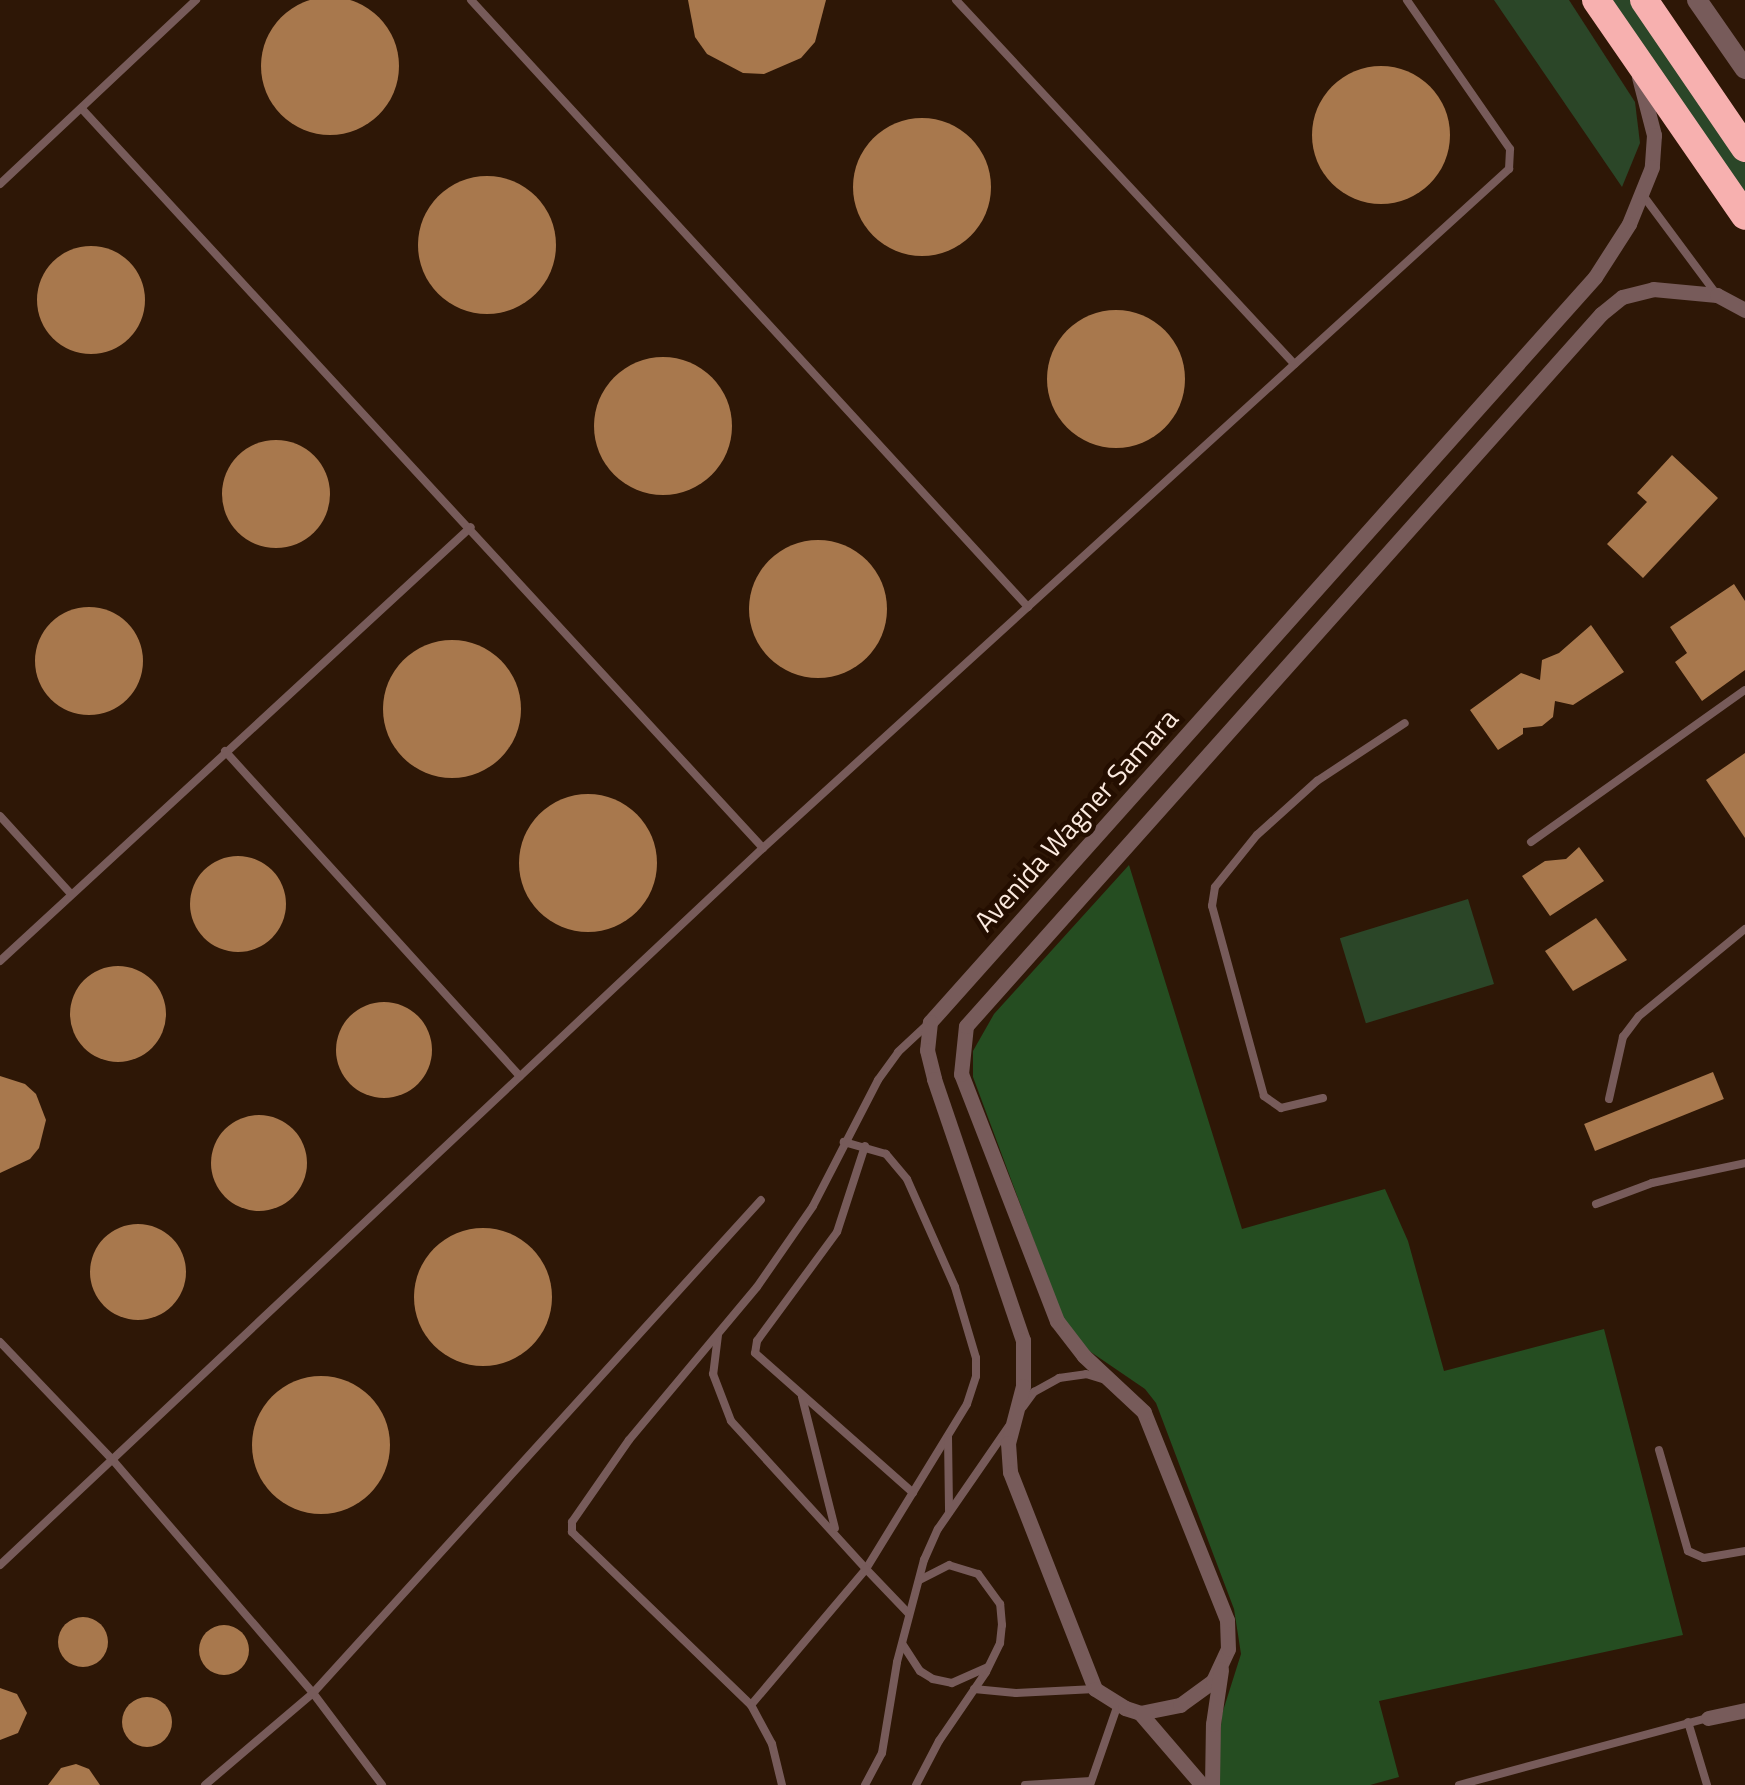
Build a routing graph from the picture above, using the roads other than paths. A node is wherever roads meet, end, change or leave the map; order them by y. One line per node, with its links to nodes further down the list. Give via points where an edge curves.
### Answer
1 (196, 0): 10 (lane)
2 (471, 0): 19 (lane)
3 (956, 0): 17 (lane)
4 (1406, 0): 17 (lane, via 1510,149 1510,169)
5 (1596, 0): 8 (highway)
6 (1644, 0): 11 (highway)
7 (1697, 0): 9 (street)
8 (1627, 45): 13 (street, Avenida Wagner Samara, via 1654,136); 14 (highway)
9 (1745, 69)
10 (82, 109): 12 (lane); 18 (lane)
11 (1745, 148)
12 (0, 184)
13 (1642, 194): 15 (lane); 29 (street, Avenida Wagner Samara, via 1595,277)
14 (1745, 216)
15 (1717, 295): 16 (street, Avenida Wagner Samara); 40 (street, Avenida Wagner Samara, via 1653,289 1622,297 1601,314 966,1026 962,1074 1039,1280 1057,1322)
16 (1745, 310)
17 (1294, 364): 19 (lane)
18 (471, 526): 22 (lane); 25 (lane)
19 (1028, 607): 25 (lane)
20 (1745, 690): 24 (lane)
21 (1404, 723): 31 (lane, via 1317,781 1257,835 1216,887 1212,906 1264,1096 1280,1108)
22 (224, 751): 26 (lane); 30 (lane)
23 (0, 816): 26 (lane)
24 (1531, 842)
25 (763, 848): 30 (lane)
26 (71, 894): 28 (lane)
27 (1745, 929): 32 (lane, via 1638,1016 1613,1068)
28 (0, 961)
29 (930, 1022): 33 (lane, via 898,1052); 42 (street, via 934,1080 1023,1340 1023,1386)
30 (520, 1076): 45 (lane)
31 (1323, 1098)
32 (1610, 1100)
33 (844, 1142): 34 (lane); 38 (lane, via 813,1206)
34 (865, 1146): 41 (lane, via 838,1232 755,1347 757,1357); 43 (lane, via 886,1154 906,1179 954,1286 976,1358 976,1376)
35 (1745, 1163): 37 (lane, via 1652,1183)
36 (761, 1200): 59 (lane)
37 (1596, 1204)
38 (718, 1333): 48 (lane, via 714,1374 731,1421); 61 (lane, via 598,1481 571,1527)
39 (0, 1342): 45 (lane)
40 (1111, 1381): 42 (lane, via 1086,1374 1058,1378 1034,1392); 56 (street, Avenida Wagner Samara, via 1144,1412 1227,1620)
41 (802, 1397): 46 (lane); 48 (lane)
42 (1012, 1421): 47 (lane); 58 (street, via 1010,1472)
43 (948, 1437): 46 (lane); 47 (lane)
44 (1659, 1450): 49 (lane, via 1688,1551 1704,1558)
45 (111, 1458): 50 (lane); 59 (lane)
46 (913, 1493): 51 (lane)
47 (949, 1512): 52 (lane)
48 (836, 1532): 51 (lane)
49 (1745, 1551)
50 (0, 1565)
51 (866, 1569): 53 (lane); 61 (lane)
52 (917, 1582): 53 (lane); 55 (lane, via 949,1565 991,1586 1002,1625)
53 (908, 1614): 54 (lane)
54 (903, 1645): 55 (lane, via 934,1679 952,1683); 70 (lane, via 882,1754)
55 (989, 1666): 57 (lane)
56 (1222, 1666): 63 (street, via 1180,1706); 74 (street, Avenida Wagner Samara)
57 (974, 1689): 58 (lane); 71 (lane)
58 (1094, 1689): 60 (street)
59 (312, 1693): 67 (lane); 68 (lane)
60 (1118, 1704): 63 (street); 66 (lane)
61 (752, 1705): 69 (lane, via 772,1744)
62 (1745, 1710): 64 (street)
63 (1140, 1712): 73 (street)
64 (1708, 1718): 65 (lane)
65 (1688, 1722): 75 (lane); 76 (lane)
66 (1090, 1783): 72 (lane)
67 (205, 1785)
68 (382, 1785)
69 (782, 1785)
70 (865, 1785)
71 (916, 1785)
72 (1025, 1785)
73 (1202, 1785)
74 (1212, 1785)
75 (1459, 1785)
76 (1707, 1785)

